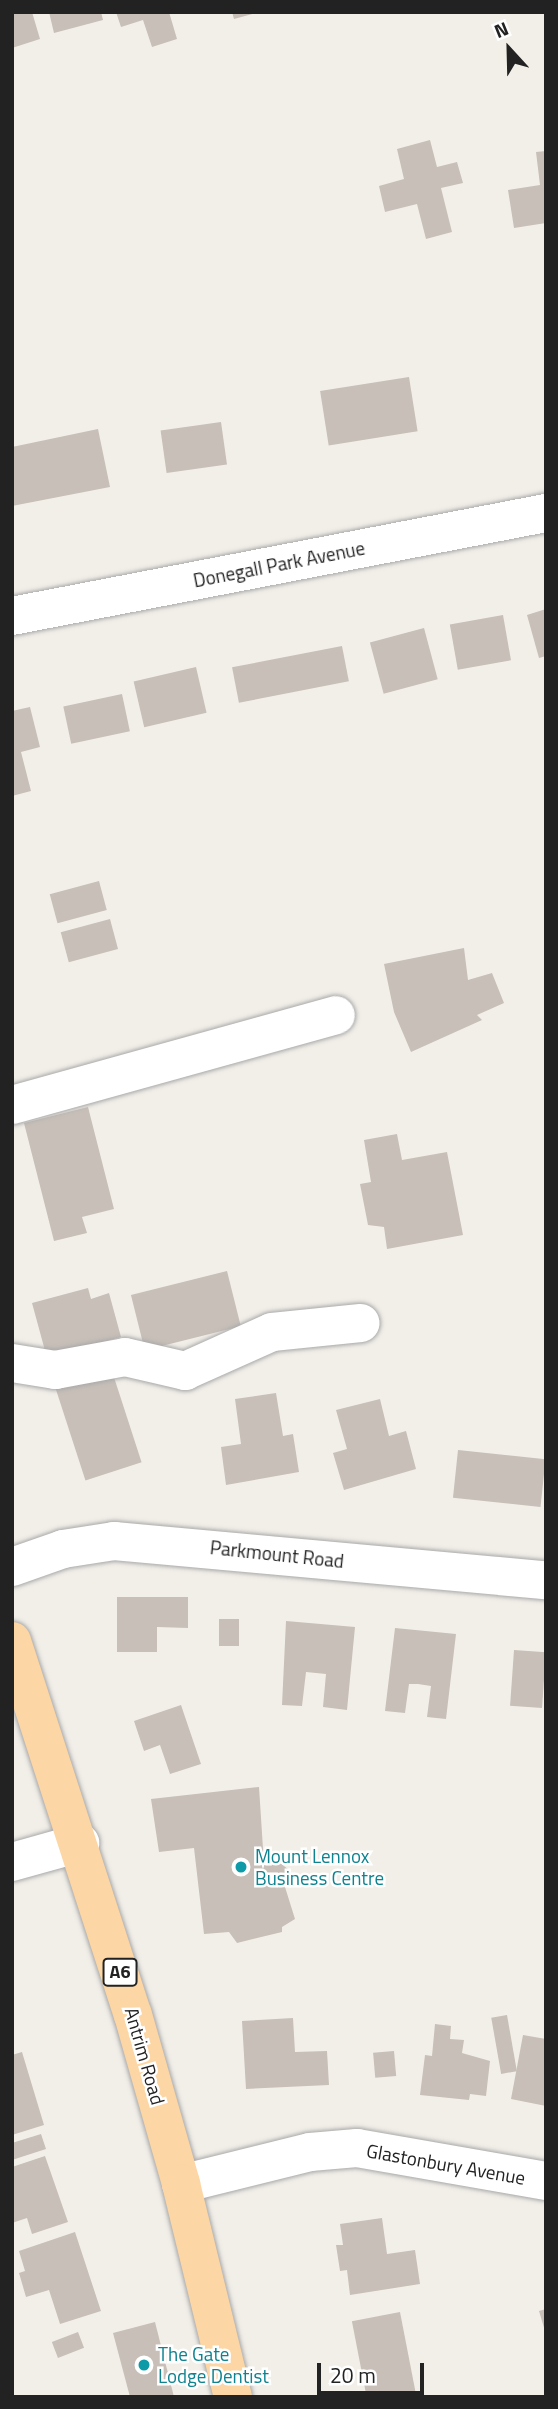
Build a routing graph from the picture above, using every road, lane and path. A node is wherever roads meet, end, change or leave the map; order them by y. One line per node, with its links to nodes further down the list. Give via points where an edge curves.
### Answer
1 (546, 513): 2 (street, Donegall Park Avenue)
2 (12, 616)
3 (336, 1015): 4 (street)
4 (12, 1105)
5 (361, 1323): 6 (street, via 272,1332 186,1371 125,1357 55,1370)
6 (12, 1363)
7 (12, 1567): 8 (street, Parkmount Road, via 64,1549 114,1541)
8 (546, 1580)
9 (12, 1641): 10 (main road, Antrim Road / A6)
10 (80, 1843): 11 (street); 13 (main road, Antrim Road / A6)
11 (12, 1862)
12 (546, 2181): 13 (street, Glastonbury Avenue, via 357,2148 310,2152)
13 (181, 2183): 14 (main road, Antrim Road / A6)
14 (233, 2397)

